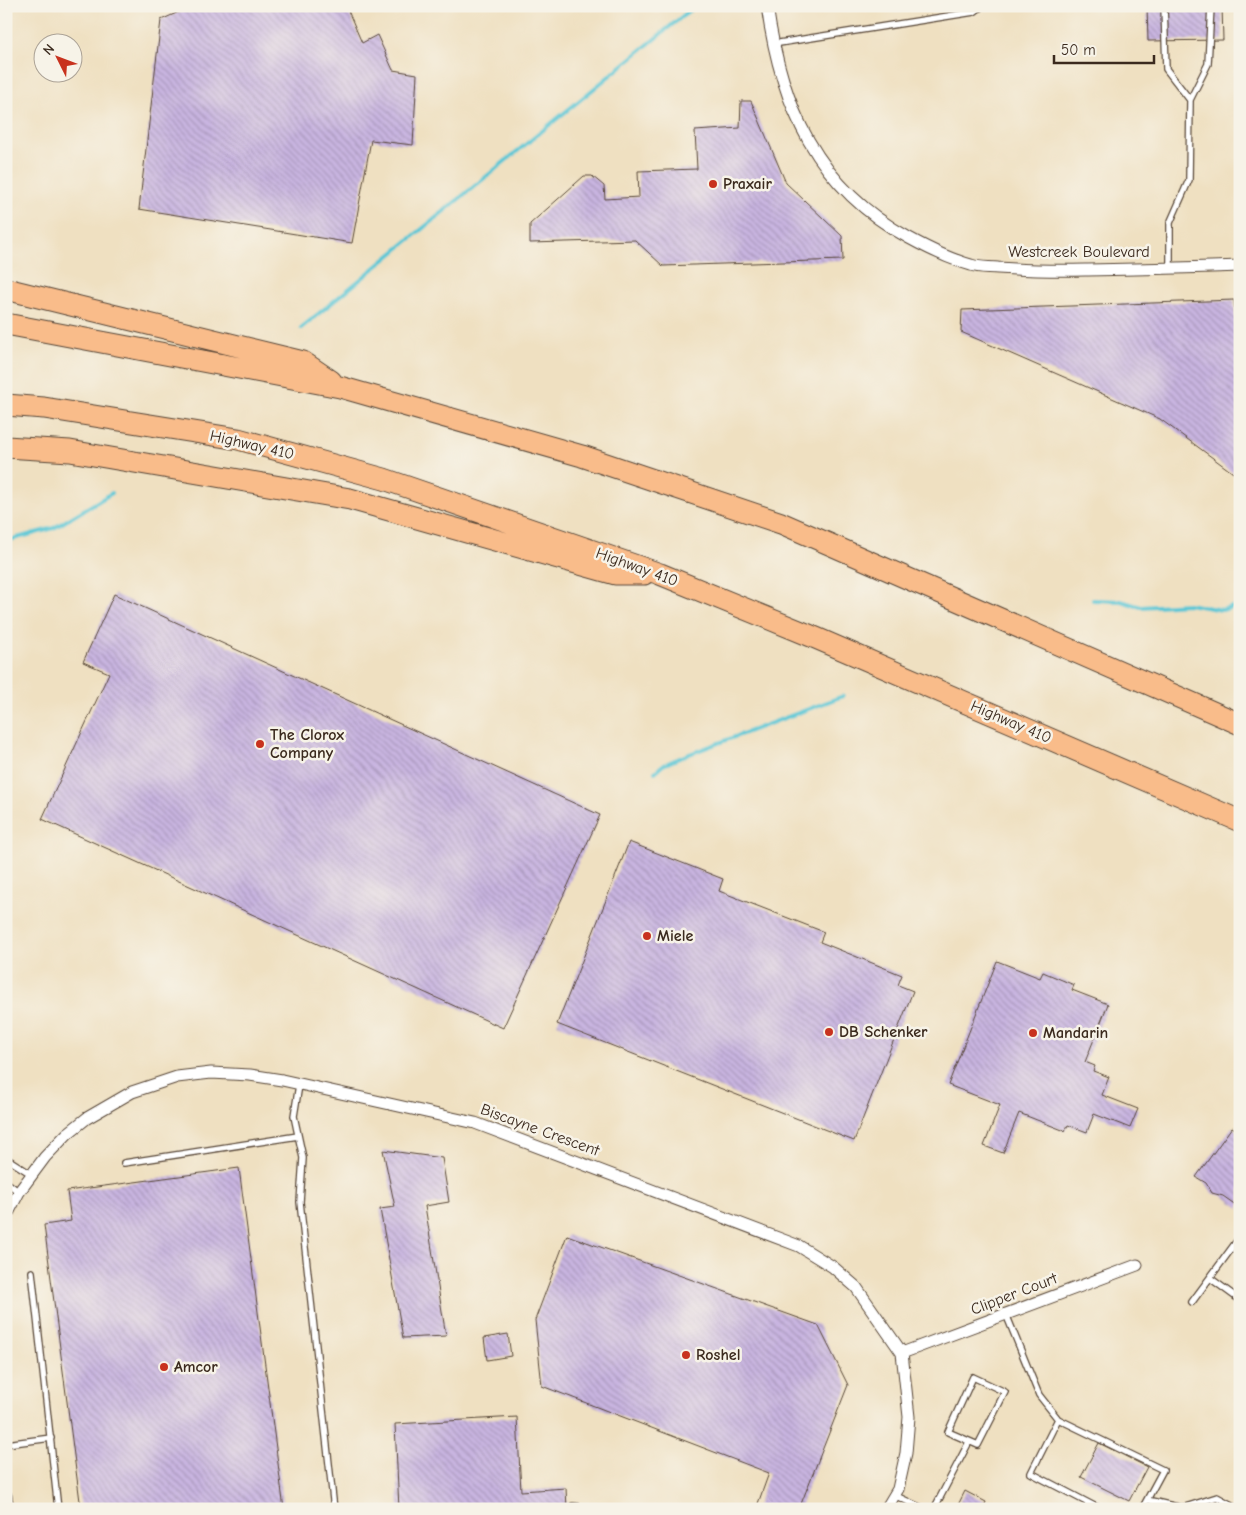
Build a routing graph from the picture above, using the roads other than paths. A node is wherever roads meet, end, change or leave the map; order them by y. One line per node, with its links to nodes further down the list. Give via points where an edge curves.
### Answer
1 (767, 6): 5 (street, Westcreek Boulevard)
2 (982, 6): 5 (lane, via 974,12)
3 (1164, 6): 6 (lane, via 1166,69)
4 (1210, 6): 6 (lane, via 1208,64)
5 (773, 44): 8 (street, Westcreek Boulevard, via 792,108 812,148 835,180 860,205 894,230 936,253 973,266 1041,271)
6 (1190, 100): 8 (lane, via 1189,180 1170,223)
7 (1240, 266): 8 (street, Westcreek Boulevard)
8 (1170, 268)
9 (6, 289): 11 (highway, via 303,362)
10 (6, 324): 11 (highway)
11 (340, 387): 15 (highway, via 582,456 781,523)
12 (6, 404): 14 (highway, Highway 410, via 238,439 384,479)
13 (6, 447): 14 (highway, via 70,451 350,499 614,574)
14 (660, 574): 18 (highway, Highway 410)
15 (1214, 712): 16 (highway); 17 (highway)
16 (1240, 714)
17 (1240, 724)
18 (1240, 821)
19 (299, 1085): 20 (lane, via 294,1116); 23 (street, Biscayne Crescent, via 240,1074 177,1077 132,1092 87,1118 67,1134); 34 (street, Biscayne Crescent, via 475,1123 800,1246 856,1287)
20 (298, 1136): 22 (lane); 45 (lane, via 303,1158 300,1202)
21 (6, 1158): 23 (lane)
22 (124, 1163)
23 (31, 1174): 25 (street, Biscayne Crescent)
24 (6, 1182): 25 (lane)
25 (19, 1192): 26 (street, Biscayne Crescent)
26 (6, 1216)
27 (1240, 1237): 30 (lane)
28 (1137, 1265): 33 (street, Clipper Court)
29 (32, 1272): 36 (lane)
30 (1210, 1278): 31 (lane); 32 (lane)
31 (1240, 1300)
32 (1192, 1302)
33 (1006, 1314): 34 (street, Clipper Court); 35 (lane, via 1039,1396)
34 (902, 1353): 39 (street, Biscayne Crescent, via 909,1417 906,1453)
35 (1058, 1419): 41 (lane, via 1163,1470); 50 (lane, via 1031,1473)
36 (51, 1438): 38 (lane); 44 (lane)
37 (969, 1442): 37 (lane, via 948,1432 973,1377 1005,1392 978,1445); 49 (lane)
38 (6, 1444)
39 (894, 1495): 47 (street, Biscayne Crescent); 48 (lane)
40 (6, 1496): 43 (street)
41 (1147, 1500): 51 (lane); 52 (lane, via 1182,1508 1217,1497)
42 (573, 1506): 46 (lane)
43 (8, 1509)
44 (58, 1509)
45 (334, 1509)
46 (594, 1509)
47 (886, 1509)
48 (924, 1509)
49 (934, 1509)
50 (1100, 1509)
51 (1142, 1509)
52 (1239, 1509)

